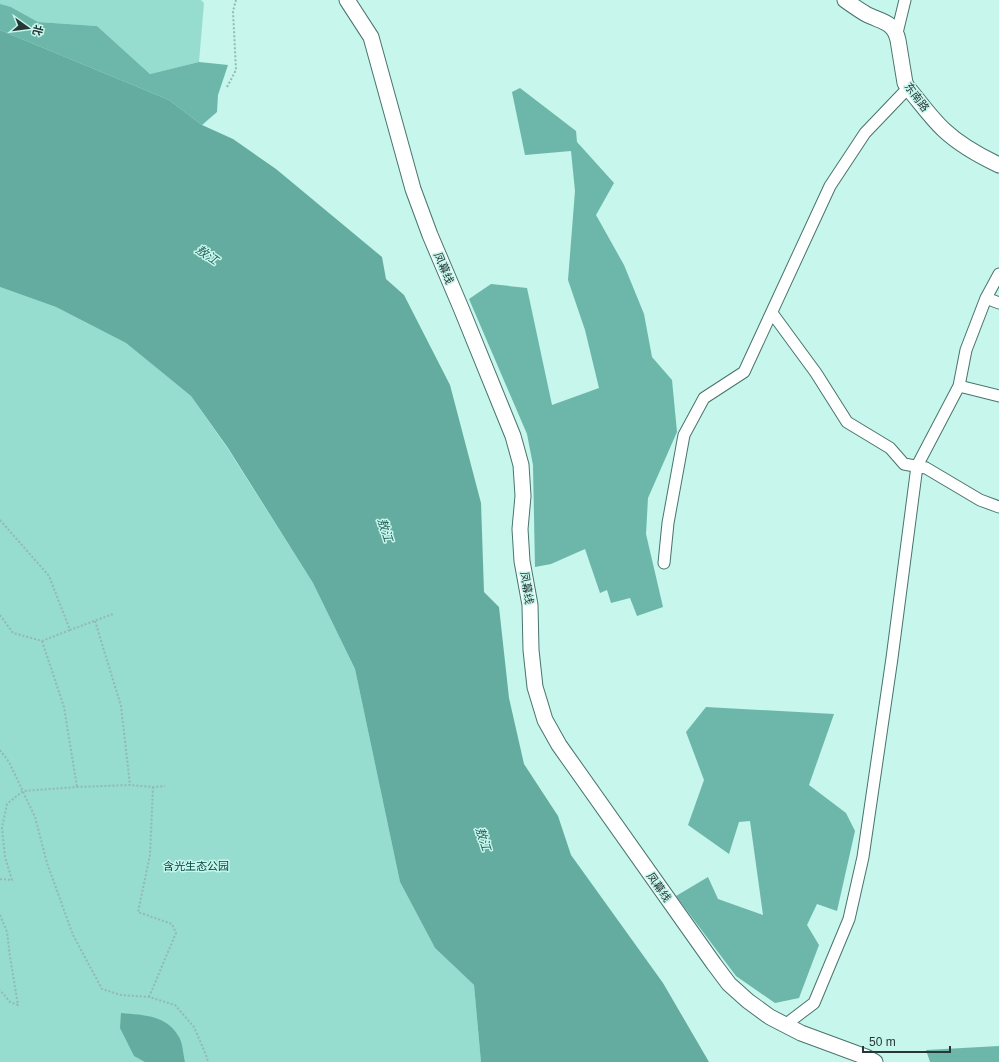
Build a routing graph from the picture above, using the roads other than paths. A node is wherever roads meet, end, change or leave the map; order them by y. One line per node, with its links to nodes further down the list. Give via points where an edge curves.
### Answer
1 (347, 0): 16 (main road, 凤幕线, via 371,37 413,189 514,436 521,465 520,529 522,561 530,605 534,680 545,720 559,745 729,984 770,1017)
2 (845, 0): 4 (main road, via 863,13 891,25)
3 (906, 0): 4 (street)
4 (897, 33): 5 (main road, 东南路)
5 (908, 88): 6 (main road, 东南路, via 949,134); 10 (street, via 865,133 830,186)
6 (999, 164)
7 (999, 274): 8 (street)
8 (986, 298): 9 (street); 11 (street, via 966,350)
9 (999, 303)
10 (772, 313): 13 (street, via 847,422 890,448 904,464); 15 (street, via 744,372 704,398 684,435 668,523)
11 (959, 386): 12 (street); 13 (street)
12 (999, 396)
13 (917, 466): 14 (street, via 926,468 980,500); 16 (street, via 863,857 849,919 814,1003)
14 (999, 508)
15 (664, 563)
16 (785, 1024): 17 (main road, 凤幕线, via 801,1033)
17 (875, 1062)

